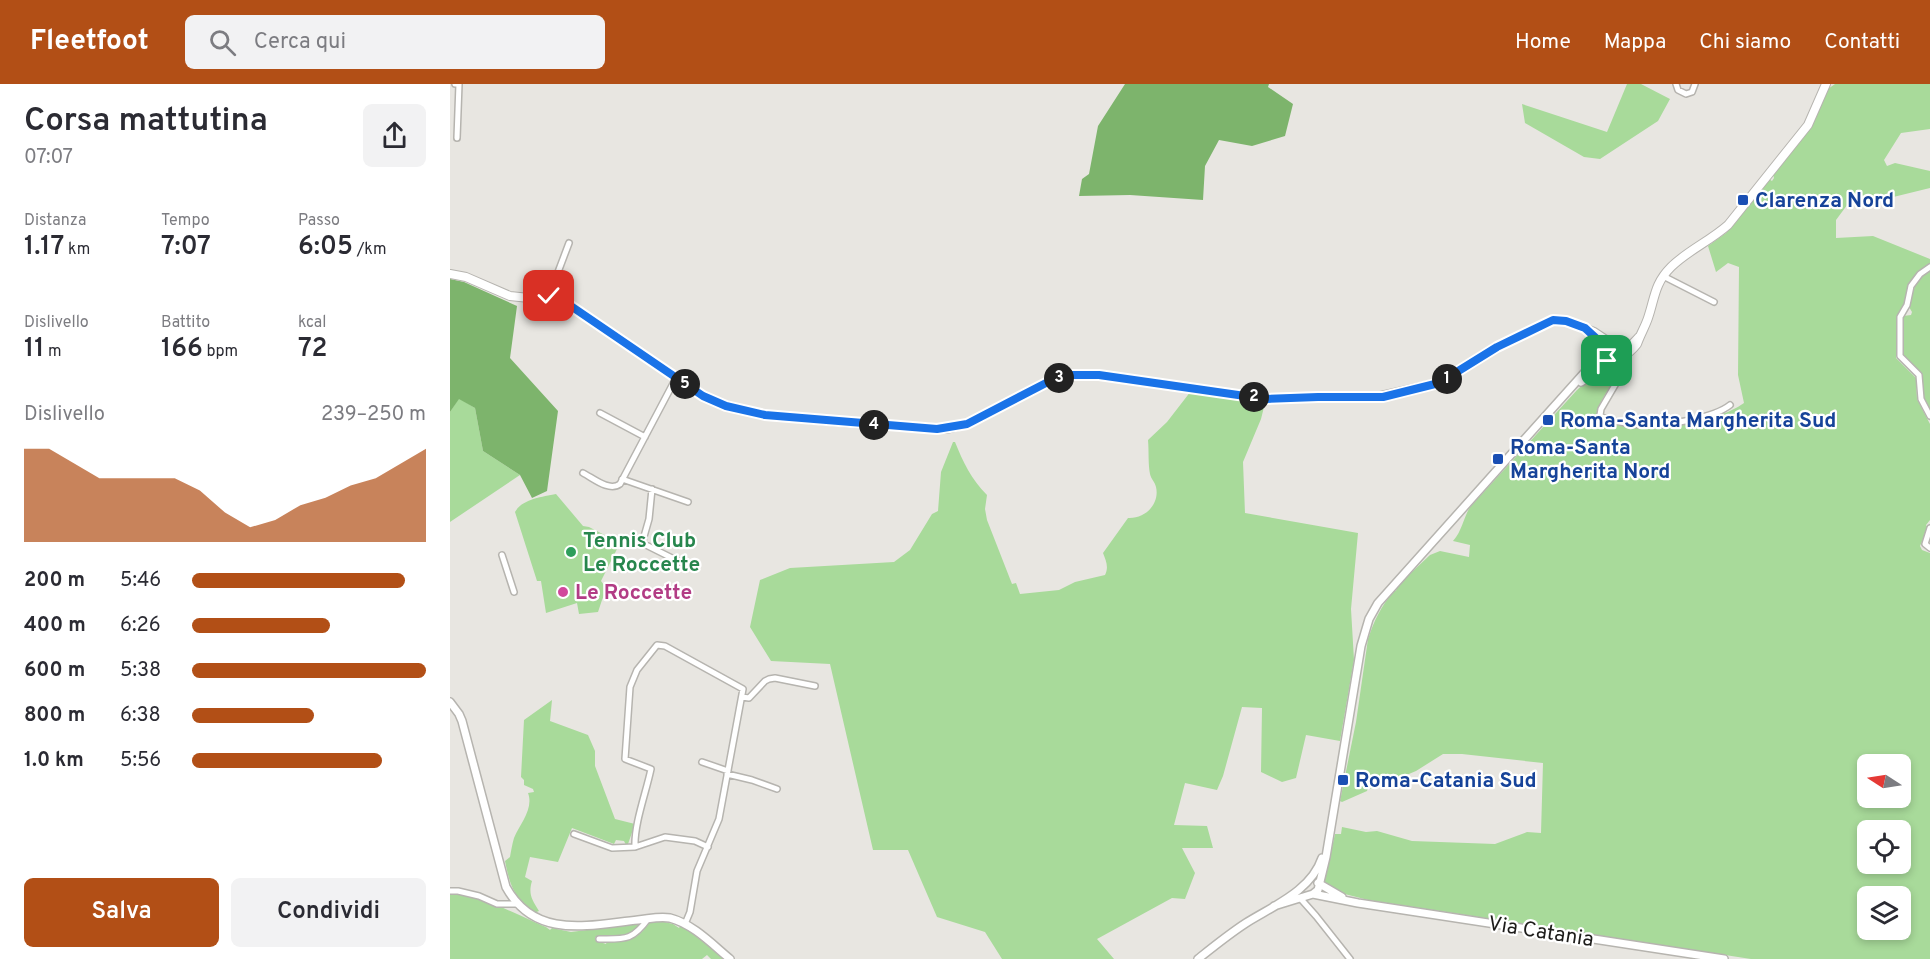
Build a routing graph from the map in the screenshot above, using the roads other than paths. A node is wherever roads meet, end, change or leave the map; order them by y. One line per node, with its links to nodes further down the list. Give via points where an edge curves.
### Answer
1 (455, 84): 5 (street, via 459,84)
2 (1676, 84): 3 (street, via 1686,94 1692,92)
3 (1695, 84)
4 (1826, 84): 9 (main road, via 1808,125 1728,225)
5 (457, 138)
6 (569, 243): 10 (street)
7 (1930, 267): 22 (street, via 1911,286 1900,316 1900,356 1919,375 1921,399)
8 (450, 274): 10 (main road, via 510,296)
9 (1663, 276): 11 (street); 13 (main road)
10 (549, 296): 18 (main road, via 565,302)
11 (1714, 302)
12 (1585, 328): 14 (main road); 15 (main road, via 1596,337); 18 (main road, via 1553,320 1488,352 1439,383 1383,397 1266,399 1099,375 1069,375 967,424 948,429 746,412 713,402)
13 (1639, 337): 14 (main road, via 1630,347); 16 (main road)
14 (1614, 348): 15 (main road, via 1607,346); 17 (main road)
15 (1602, 352): 17 (main road, via 1605,360); 19 (street)
16 (1626, 354): 17 (main road); 20 (street, via 1625,368 1601,409 1602,417 1643,425 1671,423)
17 (1614, 360): 19 (street)
18 (676, 378): 23 (street)
19 (1569, 391): 40 (street, via 1377,603 1361,646)
20 (1730, 405)
21 (600, 413): 23 (street)
22 (1930, 416)
23 (645, 437): 25 (street)
24 (583, 473): 25 (street, via 613,488)
25 (622, 479): 26 (street)
26 (652, 489): 27 (street); 31 (street, via 644,544)
27 (688, 502)
28 (1930, 528): 29 (street, via 1925,544)
29 (1930, 548)
30 (502, 555): 32 (street)
31 (690, 567)
32 (514, 592)
33 (815, 686): 34 (street, via 775,678 765,681 749,698)
34 (742, 697): 37 (street); 42 (street, via 743,689 665,646 657,645 637,670 630,687 626,759 651,769 634,836)
35 (450, 702): 49 (street, via 462,721 506,887)
36 (702, 762): 37 (street)
37 (728, 773): 38 (street); 41 (street, via 719,819)
38 (777, 789)
39 (574, 834): 42 (street, via 612,848)
40 (1329, 837): 43 (street, via 1321,862); 44 (street)
41 (708, 847): 42 (street, via 665,837); 52 (street, via 698,871)
42 (635, 848)
43 (1308, 881): 44 (street); 46 (street, via 1305,888); 50 (street)
44 (1319, 885): 46 (street); 48 (street)
45 (450, 891): 49 (street, via 497,904)
46 (1312, 894): 47 (street); 48 (street)
47 (1300, 898): 50 (street); 56 (street)
48 (1358, 903): 57 (street, Via Catania)
49 (517, 904): 51 (street, via 540,920 562,926)
50 (1275, 906): 55 (street)
51 (648, 919): 52 (street, via 664,917); 53 (street, via 627,939)
52 (688, 926): 54 (street)
53 (599, 939)
54 (730, 959)
55 (1198, 959)
56 (1350, 959)
57 (1724, 959)

